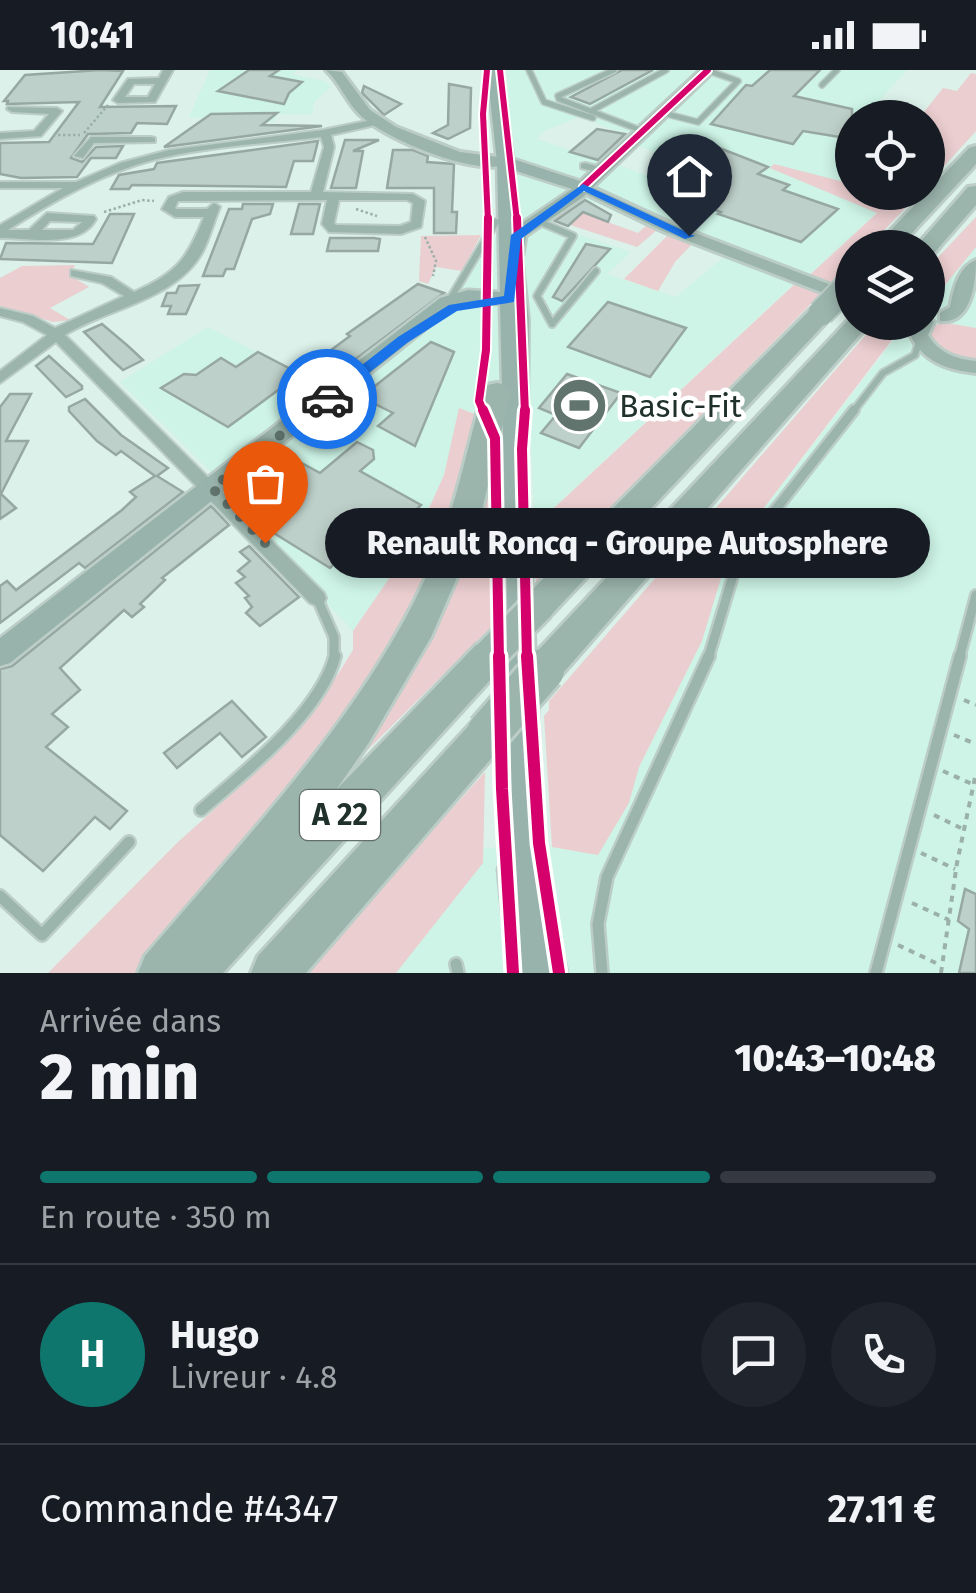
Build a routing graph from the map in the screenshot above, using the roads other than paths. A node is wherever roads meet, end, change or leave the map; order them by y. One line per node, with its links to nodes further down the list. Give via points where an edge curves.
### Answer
1 (332, 70): 14 (street)
2 (494, 70): 26 (main road)
3 (529, 70): 18 (lane, via 543,102)
4 (614, 70): 12 (lane, via 558,96)
5 (666, 70): 12 (lane)
6 (705, 70): 13 (main road); 15 (lane, via 738,81)
7 (837, 70): 9 (lane)
8 (165, 75): 8 (street, via 131,81 118,100 151,100)
9 (822, 85)
10 (12, 109): 11 (street)
11 (38, 109): 21 (street); 21 (street, via 58,111 43,130)
12 (591, 111): 18 (lane)
13 (660, 112): 15 (lane); 18 (main road)
14 (376, 122): 19 (street); 26 (street)
15 (698, 122): 17 (lane)
16 (158, 128): 22 (street)
17 (692, 130)
18 (638, 133): 29 (main road, via 592,168)
19 (326, 135): 25 (street); 32 (street)
20 (0, 136): 21 (street)
21 (17, 136)
22 (151, 140): 24 (street, via 87,137); 25 (street)
23 (976, 152): 38 (highway)
24 (80, 156)
25 (149, 157): 28 (street)
26 (496, 162): 29 (main road); 41 (main road); 43 (lane); 50 (main road)
27 (0, 185): 28 (street)
28 (76, 185): 42 (street)
29 (583, 187): 37 (main road); 47 (street)
30 (976, 192): 39 (highway)
31 (218, 196): 32 (street); 35 (street); 35 (street, via 179,196 168,209)
32 (316, 196): 33 (street)
33 (334, 196): 33 (street, via 415,197 417,224 330,228)
34 (976, 205): 40 (highway)
35 (211, 213): 49 (street, via 186,266)
36 (89, 218): 42 (street, via 78,233)
37 (538, 221): 43 (main road); 45 (lane, via 573,236 537,296 552,324)
38 (902, 230)
39 (942, 230)
40 (945, 230)
41 (492, 231): 50 (main road); 51 (lane)
42 (0, 232)
43 (518, 234): 50 (main road); 78 (lane, via 532,743 542,875)
44 (976, 265): 54 (street, via 965,279 958,310)
45 (596, 271)
46 (76, 273): 49 (street, via 106,280)
47 (835, 293)
48 (976, 294): 55 (street)
49 (134, 297): 58 (street)
50 (494, 299): 51 (main road); 59 (main road, via 457,306); 64 (main road); 64 (lane, via 479,402); 77 (main road, via 527,822)
51 (447, 302): 59 (main road)
52 (835, 307): 73 (highway, A 22, bridge, via 821,313 488,656)
53 (0, 312): 58 (street)
54 (945, 316)
55 (976, 320): 57 (street)
56 (835, 321): 74 (highway, A 22, bridge, via 543,670)
57 (945, 323)
58 (56, 334): 63 (street); 65 (street)
59 (403, 340): 65 (main road)
60 (920, 340): 79 (lane, via 915,355 883,373 740,556 711,651 612,862 598,924)
61 (932, 340): 62 (street, via 940,358)
62 (976, 367)
63 (0, 378)
64 (493, 407): 72 (highway, via 460,534 413,638 325,772); 75 (lane); 76 (main road, via 504,469 515,863)
65 (212, 488): 67 (street); 68 (main road)
66 (976, 595): 80 (lane)
67 (318, 598): 69 (lane, via 335,643 332,666 266,752)
68 (0, 654)
69 (201, 810)
70 (130, 842): 71 (lane, via 42,936)
71 (0, 896)
72 (162, 973)
73 (190, 973)
74 (276, 973)
75 (513, 973)
76 (526, 973)
77 (549, 973)
78 (559, 973)
79 (602, 973)
80 (876, 973)

